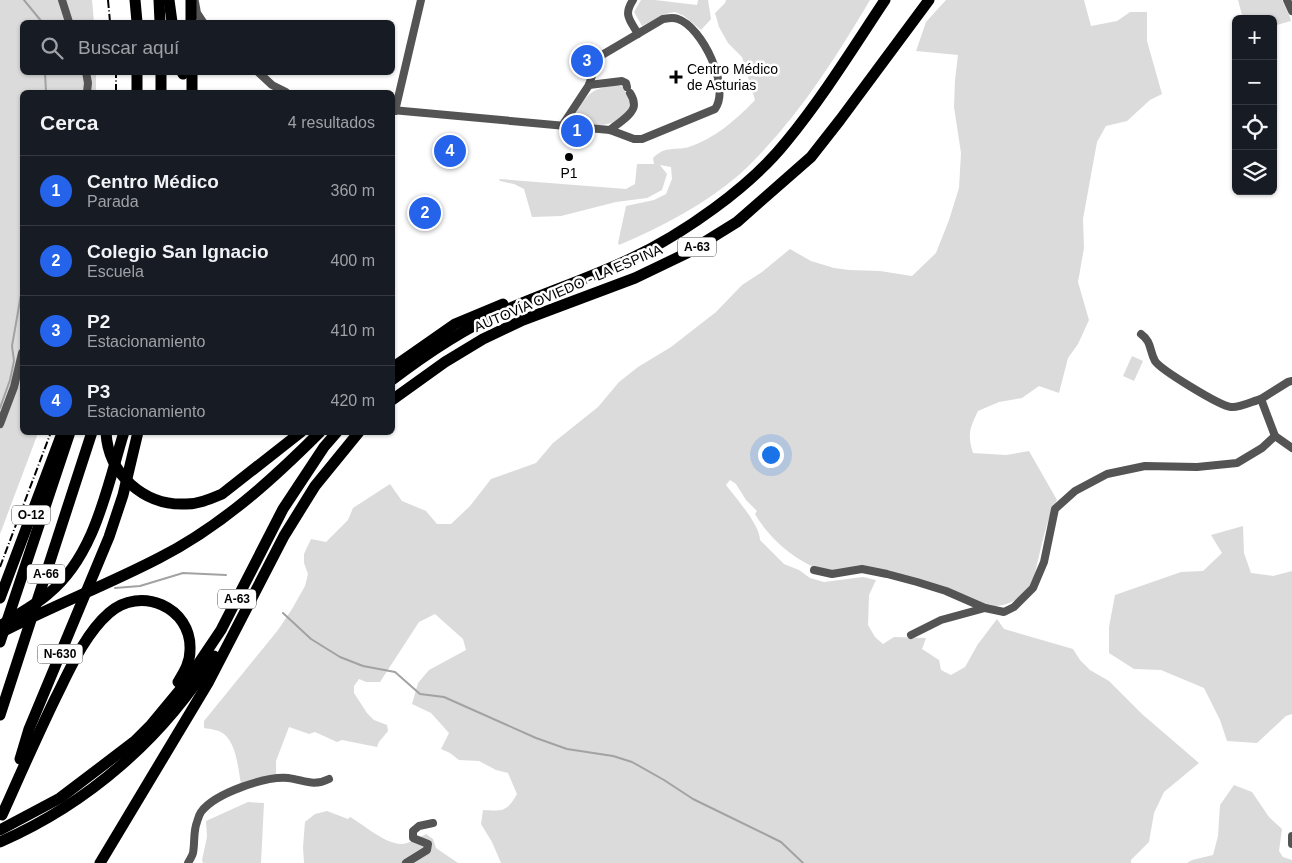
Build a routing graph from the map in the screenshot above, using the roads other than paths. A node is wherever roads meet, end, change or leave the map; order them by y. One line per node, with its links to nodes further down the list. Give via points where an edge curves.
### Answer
1 (62, 0): 12 (street)
2 (135, 0): 13 (highway)
3 (159, 0): 14 (highway)
4 (169, 0): 15 (highway)
5 (193, 0): 16 (highway); 17 (street)
6 (421, 0): 30 (street)
7 (633, 0): 18 (street, via 627,14)
8 (886, 0): 34 (highway, A-63, via 833,81 785,144 754,175)
9 (929, 0): 42 (highway, AUTOVÍA OVIEDO - LA ESPINA / A-63, via 811,157 737,222 687,253 635,278 490,336 445,362)
10 (1286, 0): 11 (street)
11 (1292, 11)
12 (68, 20)
13 (137, 20)
14 (160, 20)
15 (172, 20)
16 (191, 20)
17 (202, 20)
18 (638, 34): 24 (street, via 602,55); 33 (street, via 670,17 688,24 697,33 719,77 718,104 710,112 642,139)
19 (87, 75): 25 (street)
20 (137, 75): 26 (highway)
21 (161, 75): 27 (highway)
22 (187, 75): 28 (highway)
23 (261, 75): 29 (street)
24 (589, 85): 32 (street); 33 (street, via 626,83 634,108)
25 (87, 90)
26 (137, 90)
27 (161, 90)
28 (191, 90)
29 (282, 90)
30 (395, 106)
31 (395, 110): 32 (street)
32 (562, 126): 33 (street)
33 (610, 130)
34 (691, 225): 35 (highway); 40 (highway, A-63, via 631,259 500,313 450,339)
35 (455, 324): 37 (highway); 39 (highway)
36 (1141, 334): 43 (street, via 1148,339 1156,362 1222,405 1233,408)
37 (395, 359)
38 (20, 362): 44 (street)
39 (395, 366)
40 (395, 378)
41 (1292, 381): 43 (street)
42 (395, 398)
43 (1261, 399): 54 (street)
44 (0, 424)
45 (61, 435): 59 (highway, O-12)
46 (69, 435): 64 (highway, A-66)
47 (91, 435): 65 (highway, A-66)
48 (106, 435): 50 (highway, via 114,463 127,482 150,497 185,504 222,494)
49 (137, 435): 68 (highway, N-630, via 109,537 29,730)
50 (297, 435)
51 (317, 435): 62 (highway, via 254,494 218,522 159,558)
52 (334, 435): 66 (highway, A-63, via 283,509 221,630 199,664 150,726)
53 (357, 435): 58 (highway, A-63, via 315,486)
54 (1275, 436): 56 (street); 60 (street, via 1237,463 1197,467 1145,466 1107,474 1075,491 1055,509 1044,562 1033,588 1014,607 1004,612)
55 (122, 437): 61 (highway, via 104,498 72,570 48,594)
56 (1292, 448)
57 (814, 570): 60 (street, via 832,574 862,569 887,574 946,591)
58 (255, 591): 72 (highway, via 201,678 160,729 88,792 21,833); 74 (highway, A-63, via 208,683)
59 (0, 598)
60 (985, 608): 63 (street, via 941,620)
61 (0, 626)
62 (0, 633)
63 (911, 635)
64 (0, 642)
65 (0, 715)
66 (120, 753): 68 (highway, via 172,691 189,659 189,638 182,621 168,608 152,601 135,601 117,607 91,634 65,678); 70 (highway, A-63, via 60,798)
67 (329, 779): 75 (street, via 311,784 277,777 213,801 202,811 196,825 193,855)
68 (1, 818)
69 (433, 823): 76 (street, via 413,831 413,838 428,844 427,850)
70 (0, 830)
71 (1292, 836): 73 (street)
72 (0, 842)
73 (1292, 844)
74 (100, 863)
75 (188, 863)
76 (406, 863)

